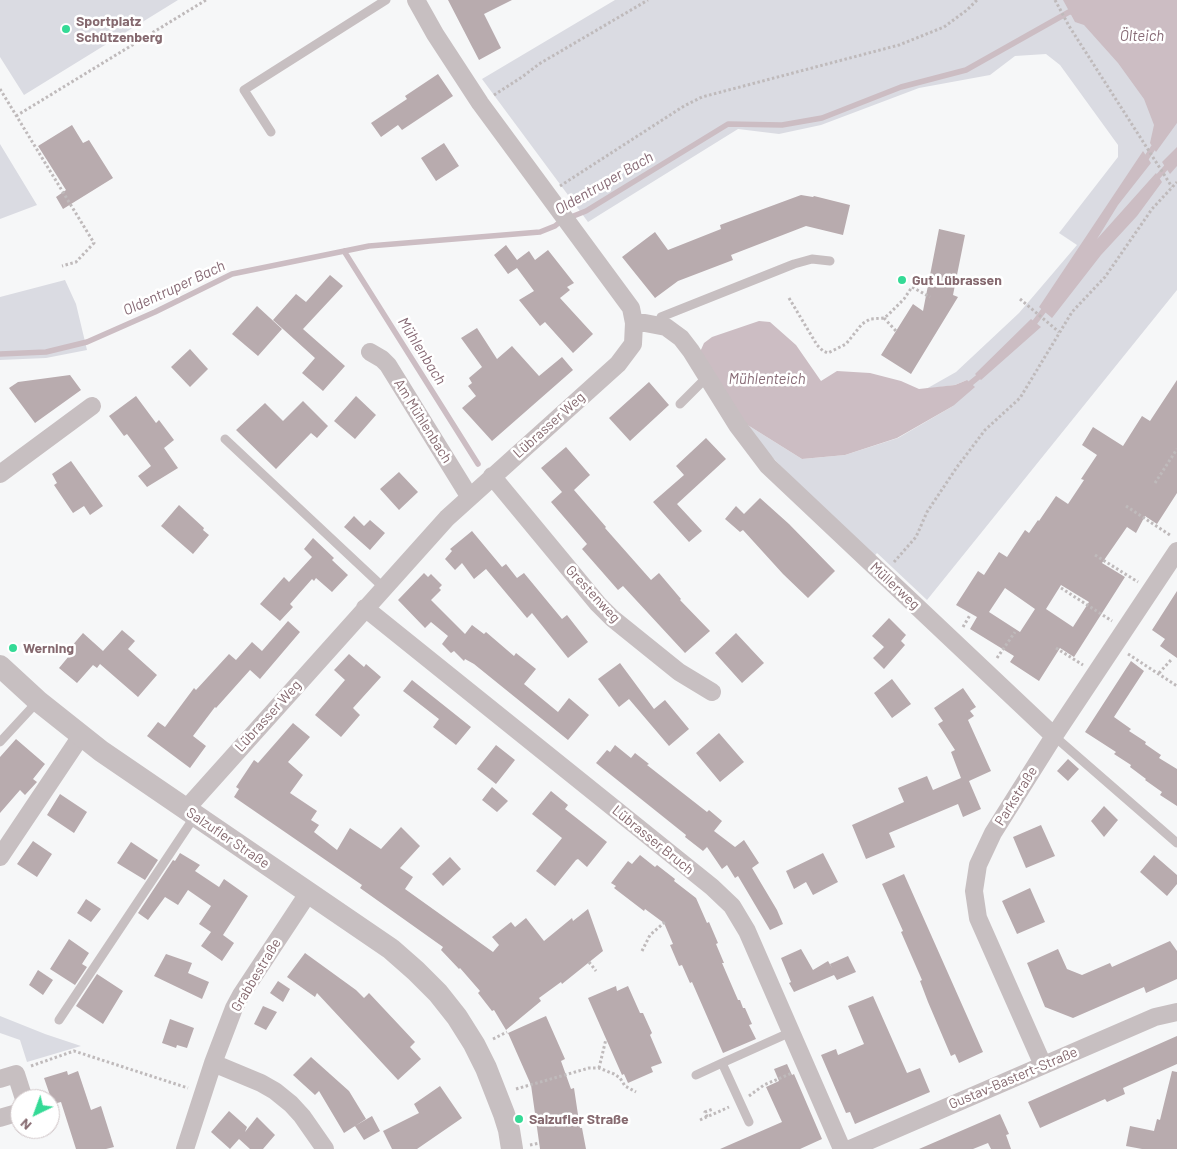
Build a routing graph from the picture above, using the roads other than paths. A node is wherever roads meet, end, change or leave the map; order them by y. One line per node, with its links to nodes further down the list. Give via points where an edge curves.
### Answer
1 (386, 0): 3 (lane, via 244,90)
2 (416, 0): 5 (street, Lübrasser Weg, via 480,103 631,308)
3 (270, 132)
4 (830, 261): 6 (lane, via 812,259 794,264 660,317)
5 (634, 324): 6 (street, Müllerweg); 13 (street, Lübrasser Weg, via 633,344 618,364)
6 (658, 325): 8 (street, Müllerweg, via 681,338)
7 (370, 352): 14 (street, Am Mühlenbach, via 388,365)
8 (708, 376): 9 (lane); 22 (street, Müllerweg, via 737,425 763,460)
9 (680, 404)
10 (92, 406): 12 (street)
11 (225, 439): 16 (lane)
12 (0, 474)
13 (492, 476): 14 (street, Lübrasser Weg); 19 (street, Grestenweg, via 605,611 679,672)
14 (470, 496): 16 (street, Lübrasser Weg)
15 (1177, 551): 22 (street, Parkstraße)
16 (383, 587): 17 (street, Lübrasser Weg)
17 (365, 608): 24 (street, Lübrasser Weg); 30 (street, Lübrasser Bruch, via 712,886 732,906 747,932)
18 (1, 669): 20 (street, Salzufler Straße)
19 (712, 692)
20 (38, 701): 21 (street, Salzufler Straße); 23 (lane)
21 (81, 736): 24 (street, Salzufler Straße); 26 (street)
22 (1054, 736): 25 (lane, Müllerweg); 33 (street, Parkstraße, via 986,845 978,865 974,891 978,918)
23 (0, 742)
24 (191, 812): 27 (street, Salzufler Straße); 29 (lane)
25 (1177, 843)
26 (0, 857)
27 (309, 892): 32 (street, Grabbestraße, via 241,994); 40 (street, Salzufler Straße, via 392,949 438,993 457,1017 486,1068 504,1114)
28 (1177, 1012): 33 (street, Gustav-Bastert-Straße, via 1155,1017)
29 (59, 1020)
30 (791, 1032): 31 (lane); 41 (street, Lübrasser Bruch)
31 (722, 1063): 34 (lane); 37 (lane)
32 (213, 1064): 38 (street, Grabbestraße); 39 (street, via 275,1091 302,1116)
33 (1044, 1065): 42 (street, Gustav-Bastert-Straße)
34 (696, 1075)
35 (8, 1077): 36 (street)
36 (17, 1089)
37 (749, 1122)
38 (185, 1149)
39 (325, 1149)
40 (512, 1149)
41 (842, 1149)
42 (850, 1149)

